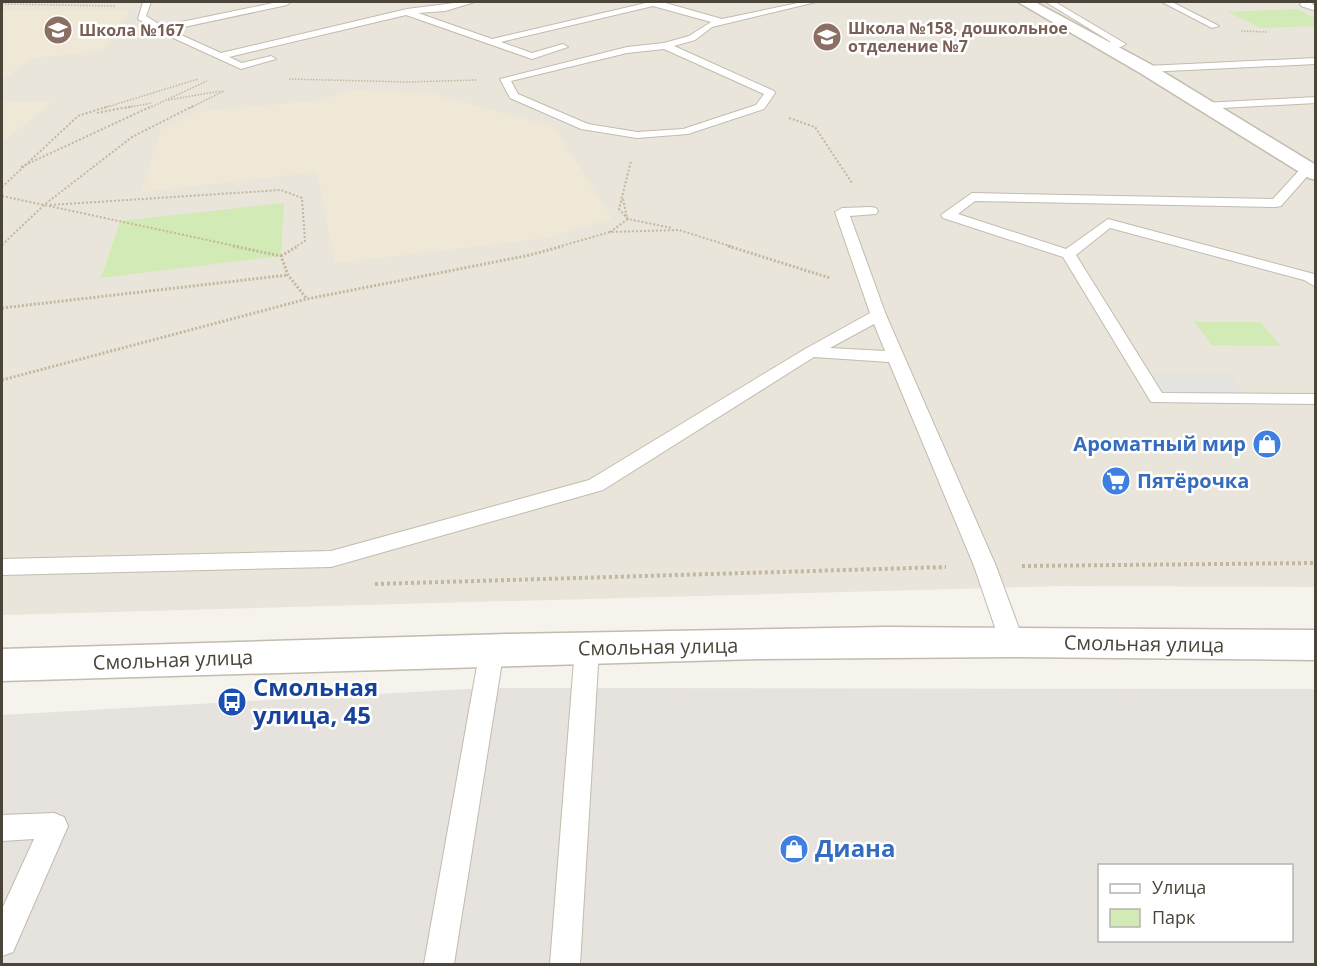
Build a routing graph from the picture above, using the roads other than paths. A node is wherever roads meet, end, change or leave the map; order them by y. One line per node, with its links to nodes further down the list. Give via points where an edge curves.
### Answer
1 (147, 2): 15 (lane, via 141,17)
2 (287, 2): 15 (lane)
3 (471, 2): 12 (lane)
4 (656, 2): 13 (lane); 16 (lane)
5 (812, 2): 13 (lane)
6 (1025, 2): 18 (street)
7 (1050, 2): 18 (lane, via 1121,44)
8 (1166, 2): 14 (lane)
9 (1293, 2): 10 (lane)
10 (1307, 3): 11 (lane)
11 (1316, 9)
12 (407, 12): 16 (lane); 20 (lane)
13 (722, 22): 17 (lane, via 709,25 692,38)
14 (1215, 26)
15 (161, 29): 20 (lane)
16 (491, 42): 19 (lane, via 532,56)
17 (665, 46): 17 (lane, via 627,50 505,79 514,96 585,127 637,135 684,132 760,107 770,93)
18 (1102, 46): 23 (street)
19 (563, 47)
20 (220, 56): 21 (lane, via 241,66)
21 (271, 59)
22 (1316, 61): 23 (lane)
23 (1146, 69): 25 (street)
24 (1316, 100): 25 (lane)
25 (1204, 106): 26 (street)
26 (1311, 172): 28 (lane, via 1276,202 972,197 948,215)
27 (871, 211): 30 (lane, via 842,212)
28 (1068, 254): 29 (lane, via 1108,223 1309,277); 33 (lane, via 1157,398)
29 (1316, 283)
30 (878, 315): 31 (lane); 32 (lane)
31 (811, 352): 32 (lane); 34 (lane, via 596,485 331,559)
32 (897, 357): 35 (lane, via 985,566)
33 (1316, 399)
34 (2, 567)
35 (1012, 642): 36 (street, Смольная улица); 37 (street, Смольная улица)
36 (1316, 645)
37 (587, 648): 38 (street, Смольная улица); 43 (lane)
38 (492, 650): 39 (street, Смольная улица); 42 (lane)
39 (2, 665)
40 (2, 828): 41 (lane, via 54,826)
41 (2, 941)
42 (439, 964)
43 (565, 964)

